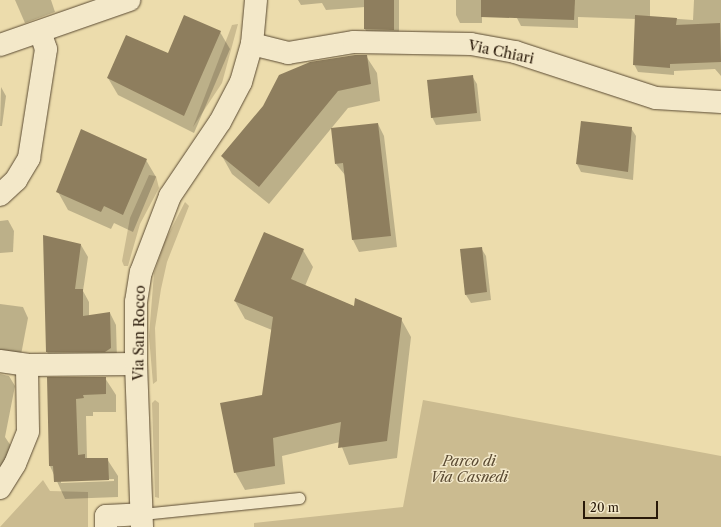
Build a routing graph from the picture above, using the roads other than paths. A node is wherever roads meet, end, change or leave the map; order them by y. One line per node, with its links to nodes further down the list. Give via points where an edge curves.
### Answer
1 (129, 0): 3 (street)
2 (256, 0): 4 (street, Via San Rocco)
3 (40, 32): 5 (street); 7 (street, via 46,49 29,158 16,180)
4 (252, 44): 6 (street, Via Chiari, via 288,53 354,42 471,44 515,52 656,98); 9 (street, Via San Rocco, via 232,102 170,196 149,243 136,302)
5 (0, 45)
6 (721, 102)
7 (0, 195)
8 (0, 361): 10 (street)
9 (136, 364): 10 (street); 13 (street, Via San Rocco)
10 (27, 366): 11 (street, via 28,431 15,464)
11 (0, 488)
12 (299, 498): 13 (lane)
13 (142, 521): 14 (street, via 106,516)
14 (106, 527)

